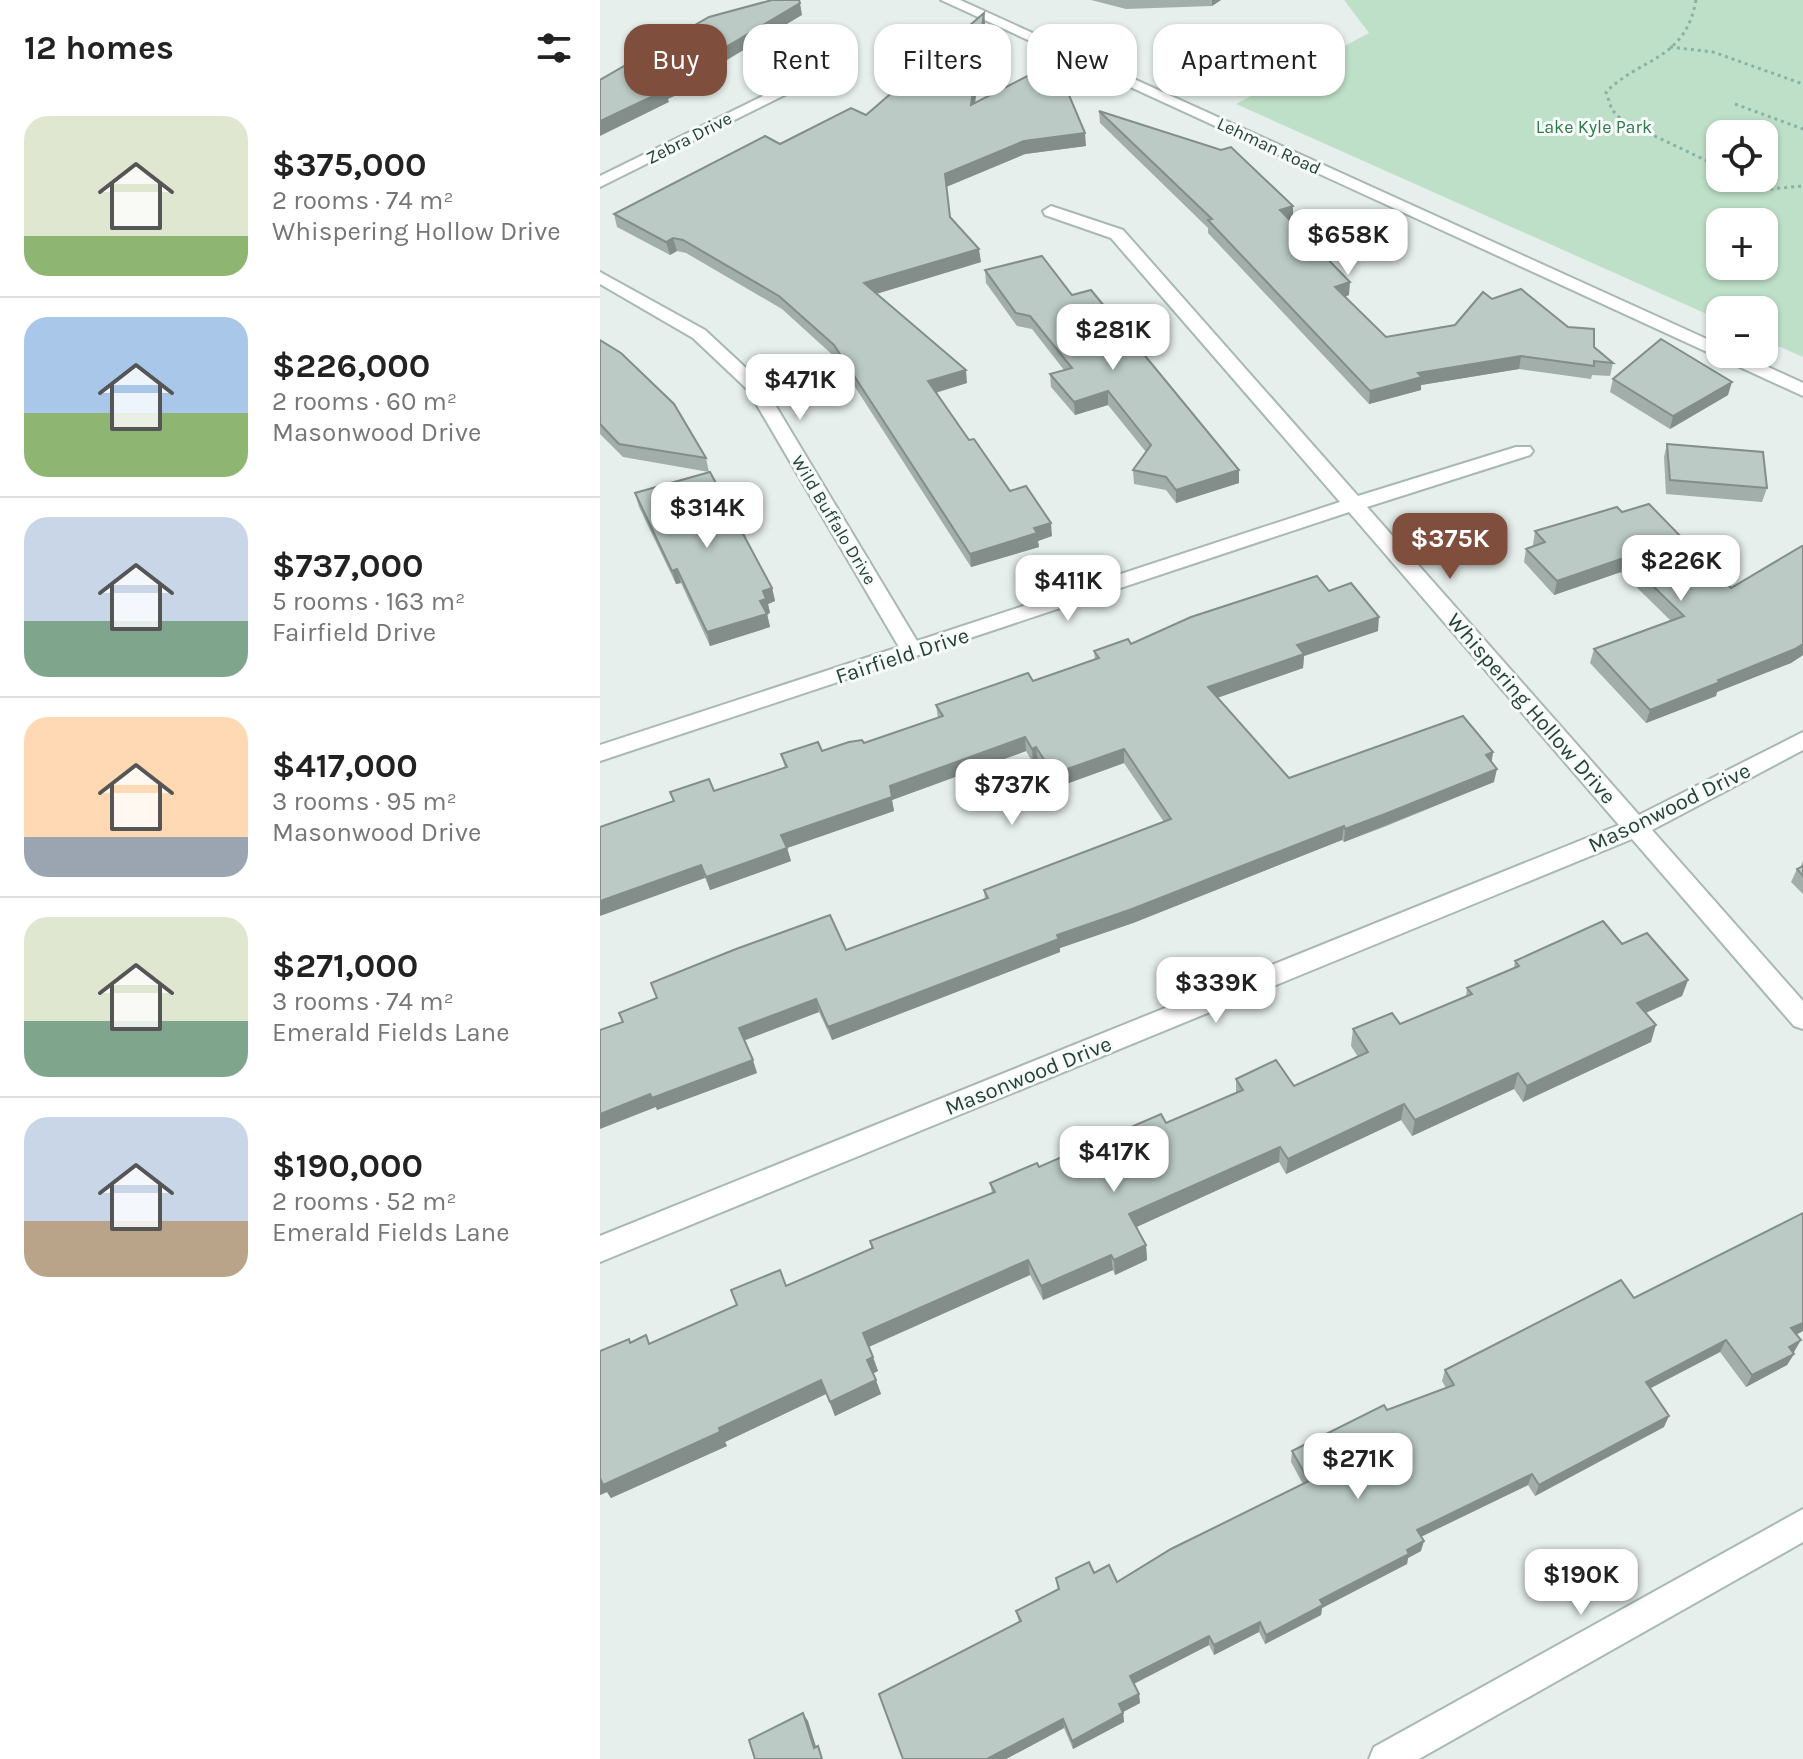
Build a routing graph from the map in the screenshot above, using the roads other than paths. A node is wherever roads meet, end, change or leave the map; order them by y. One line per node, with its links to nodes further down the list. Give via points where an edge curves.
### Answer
1 (948, 0): 6 (street, Lehman Road)
2 (772, 96): 3 (street, Zebra Drive)
3 (600, 182)
4 (1051, 211): 10 (street, Whispering Hollow Drive, via 1117,234)
5 (600, 277): 11 (street, Wild Buffalo Drive, via 699,334 755,387)
6 (1706, 346)
7 (1755, 368): 8 (street, Lehman Road)
8 (1803, 390)
9 (1523, 451): 10 (street, Fairfield Drive)
10 (1352, 503): 11 (street, Fairfield Drive); 14 (street, Whispering Hollow Drive)
11 (913, 652): 13 (street, Fairfield Drive)
12 (1803, 740): 14 (street, Masonwood Drive)
13 (600, 753)
14 (1637, 827): 15 (street, Whispering Hollow Drive); 16 (street, Masonwood Drive)
15 (1803, 1019)
16 (600, 1249)
17 (1803, 1525): 18 (street)
18 (1386, 1759)

